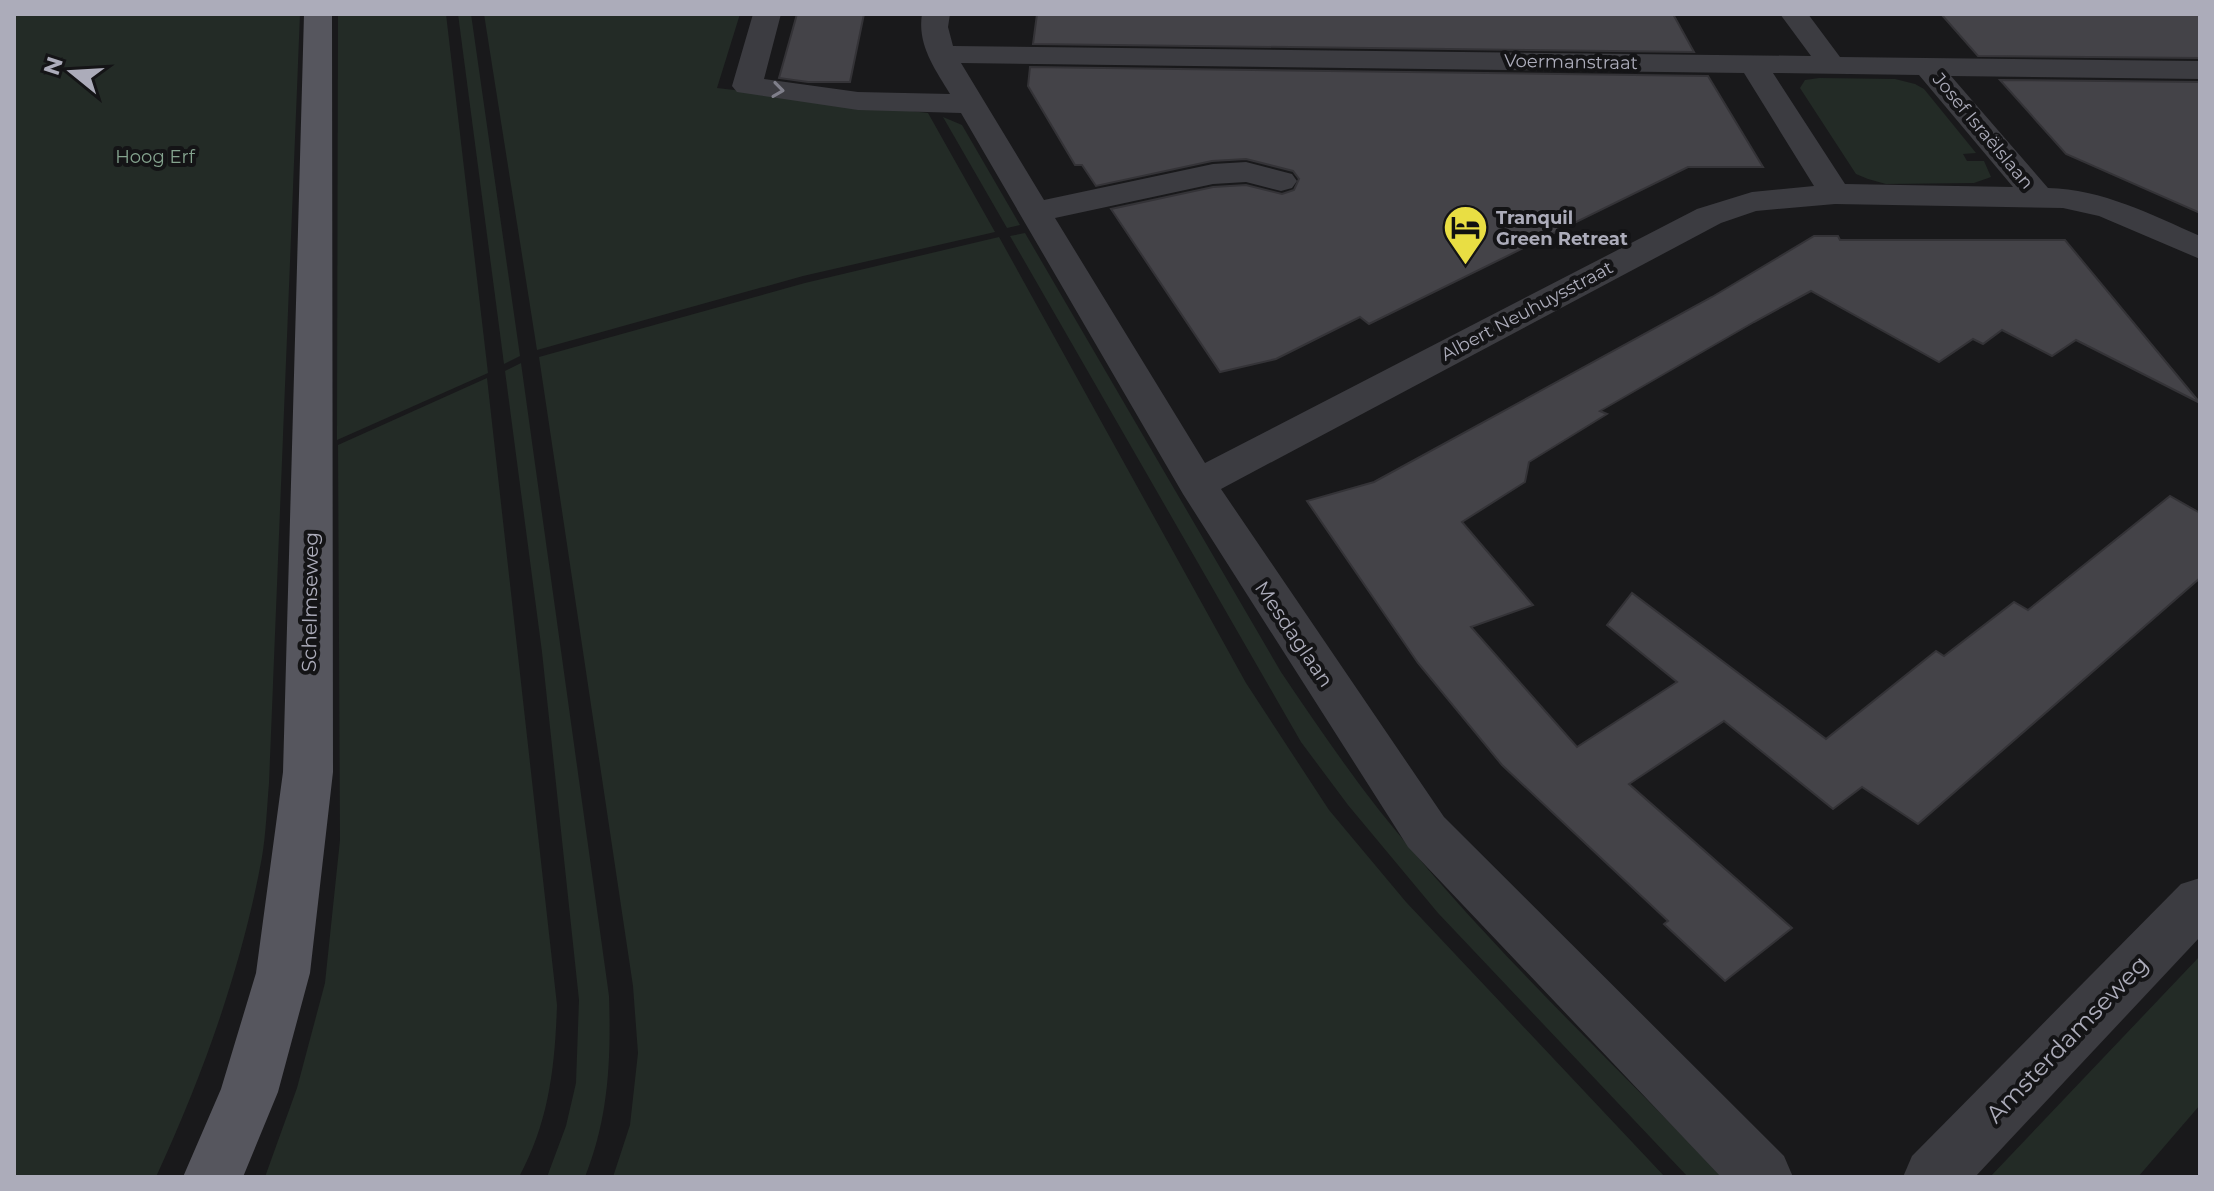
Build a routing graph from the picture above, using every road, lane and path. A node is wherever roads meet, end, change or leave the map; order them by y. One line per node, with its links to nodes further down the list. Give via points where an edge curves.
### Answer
1 (318, 14): 17 (main road, Schelmseweg, via 308,772 283,973 249,1092)
2 (767, 14): 9 (street, one-way to 9, via 747,86 858,101)
3 (1794, 14): 6 (street)
4 (939, 34): 5 (street, Voermanstraat); 9 (street, Mesdaglaan)
5 (1752, 63): 6 (street, Voermanstraat); 11 (street)
6 (1831, 64): 7 (street, Voermanstraat)
7 (1927, 66): 8 (street, Voermanstraat); 12 (street, Josef Israëlslaan)
8 (2200, 70)
9 (972, 104): 13 (street, Mesdaglaan)
10 (1281, 181): 13 (street, via 1246,172 1213,174)
11 (1835, 194): 12 (street, Albert Neuhuysstraat); 15 (street, Albert Neuhuysstraat, via 1752,202 1709,216)
12 (2038, 197): 14 (street, Albert Neuhuysstraat, via 2110,209)
13 (1035, 212): 15 (street, Mesdaglaan)
14 (2200, 249)
15 (1197, 484): 18 (street, Mesdaglaan, via 1426,832)
16 (2200, 901): 19 (street, Amsterdamseweg)
17 (213, 1177)
18 (1763, 1177)
19 (1933, 1177)

